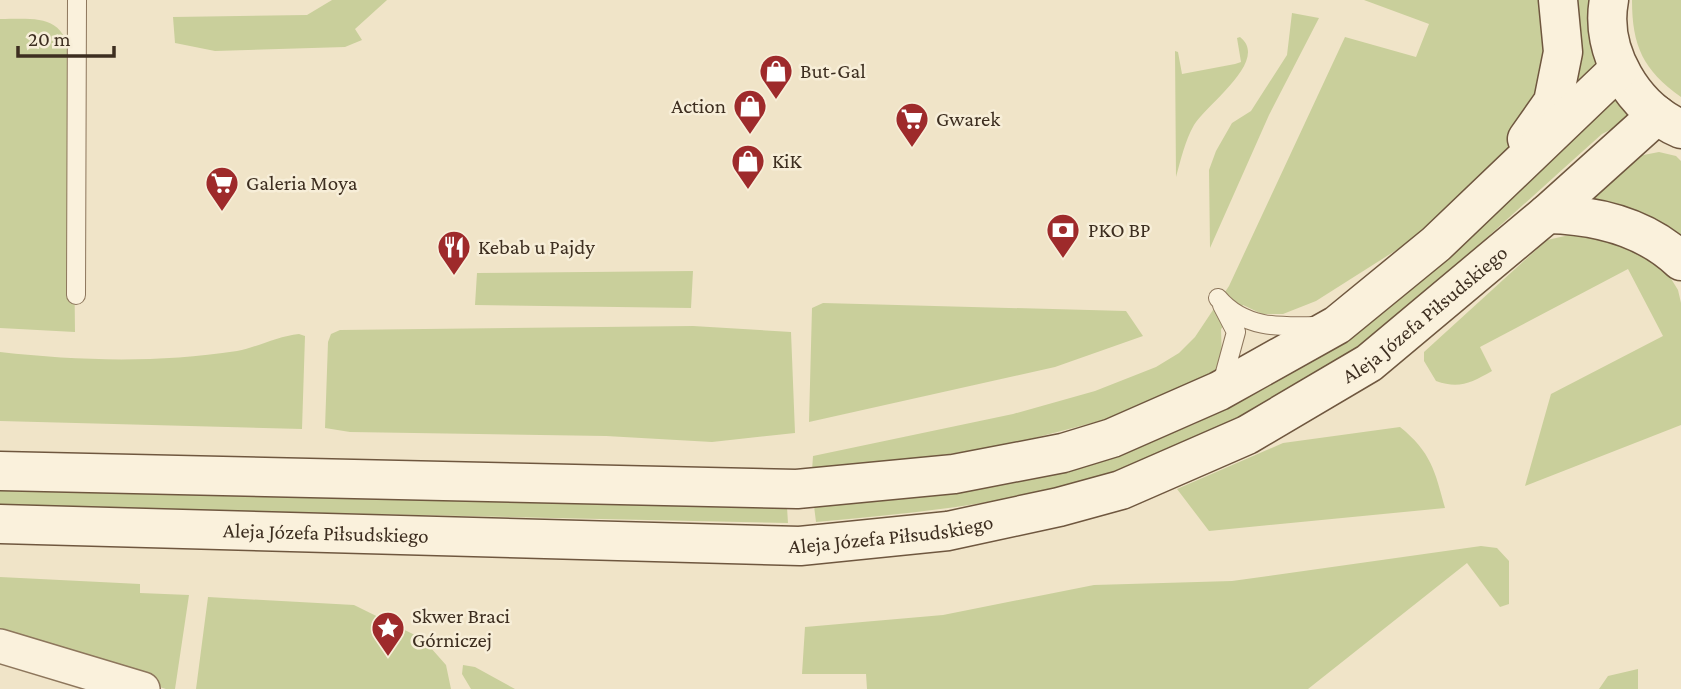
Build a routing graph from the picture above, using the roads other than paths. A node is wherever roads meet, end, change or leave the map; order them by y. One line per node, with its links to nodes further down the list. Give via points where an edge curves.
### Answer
1 (77, 0): 9 (lane)
2 (1558, 0): 6 (main road, via 1563,52 1553,102)
3 (1609, 0): 4 (main road, via 1609,38)
4 (1619, 69): 5 (main road, via 1635,94); 6 (main road)
5 (1669, 122): 7 (main road, Aleja Józefa Piłsudskiego)
6 (1470, 211): 10 (main road)
7 (1547, 214): 8 (main road, via 1581,215 1629,228); 13 (main road, Aleja Józefa Piłsudskiego, via 1368,363 1247,435 1121,490 948,531 800,546)
8 (1681, 261)
9 (76, 295)
10 (1337, 325): 11 (main road); 11 (lane, via 1269,328 1228,309 1218,298 1236,332)
11 (1219, 391): 12 (main road, via 1112,438 1063,453 954,474 797,489)
12 (0, 471)
13 (0, 524)
14 (0, 646): 15 (street)
15 (142, 689)

